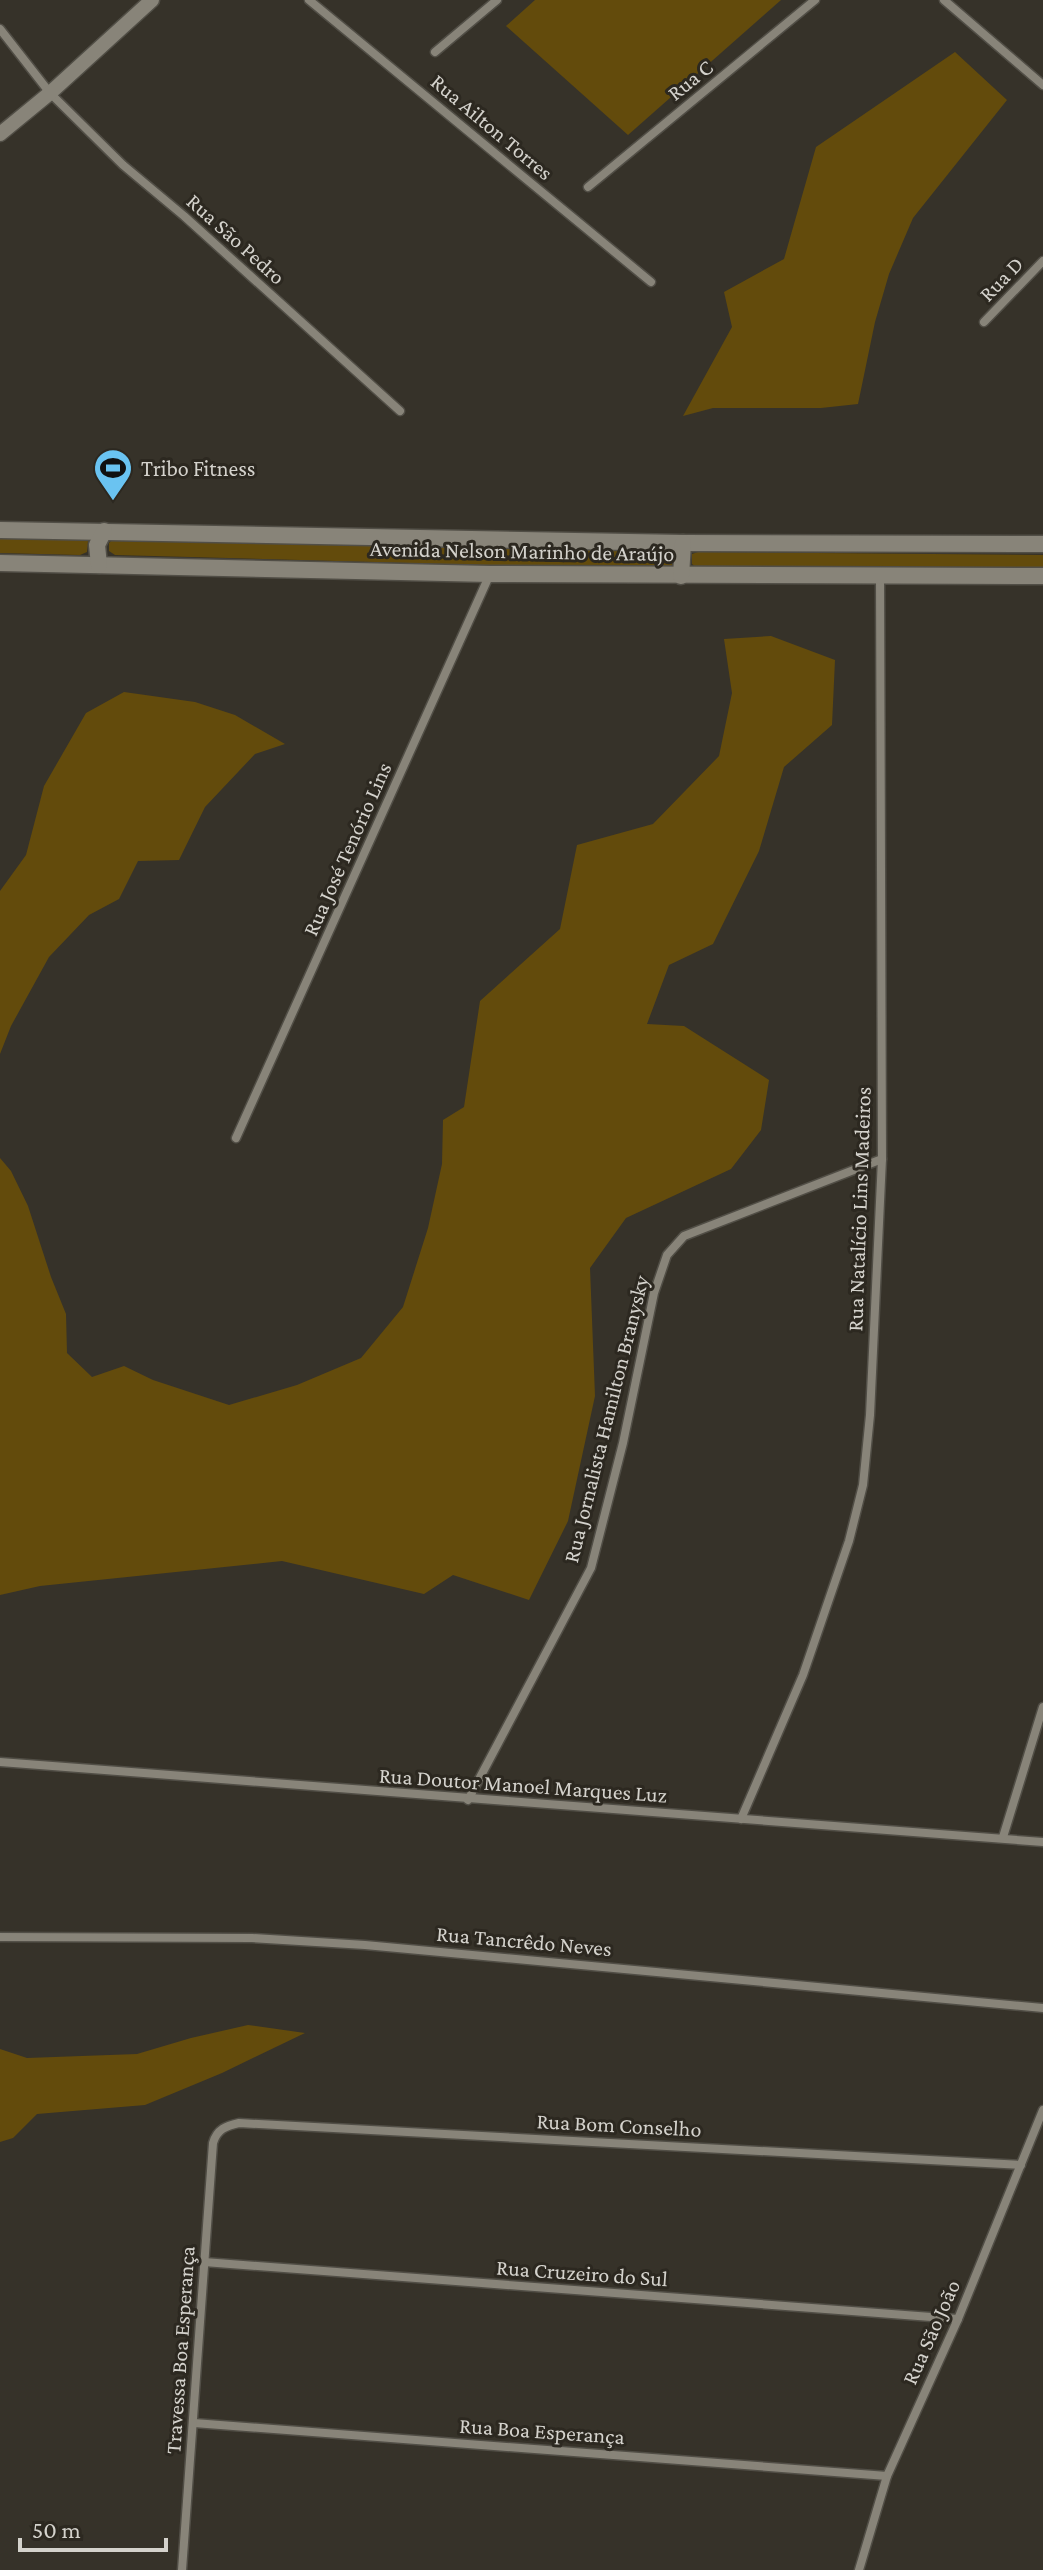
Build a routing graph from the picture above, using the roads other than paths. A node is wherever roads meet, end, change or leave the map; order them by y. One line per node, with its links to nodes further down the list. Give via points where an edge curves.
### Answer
1 (152, 0): 9 (street)
2 (309, 0): 13 (street, Rua Ailton Torres)
3 (497, 0): 7 (street)
4 (815, 0): 11 (street, Rua C)
5 (944, 0): 8 (street)
6 (0, 29): 9 (street, Rua São Pedro)
7 (435, 52)
8 (1043, 85)
9 (50, 93): 10 (street); 15 (street, Rua São Pedro, via 123,165)
10 (0, 134)
11 (588, 187)
12 (1043, 261): 14 (street, Rua D)
13 (651, 282)
14 (984, 322)
15 (400, 411)
16 (0, 530): 17 (main road, Avenida Nelson Marinho de Araújo)
17 (104, 531): 18 (main road, Avenida Nelson Marinho de Araújo); 21 (main road, via 97,545)
18 (683, 543): 19 (main road, Avenida Nelson Marinho de Araújo); 23 (main road)
19 (1043, 544)
20 (0, 563): 21 (main road, Avenida Nelson Marinho de Araújo)
21 (99, 565): 22 (main road, Avenida Nelson Marinho de Araújo)
22 (490, 574): 23 (main road, Avenida Nelson Marinho de Araújo); 26 (street, Rua José Tenório Lins)
23 (681, 576): 25 (main road, Avenida Nelson Marinho de Araújo)
24 (1043, 576): 25 (main road, Avenida Nelson Marinho de Araújo)
25 (880, 577): 27 (street, Rua Natalício Lins Madeiros)
26 (236, 1138)
27 (882, 1159): 30 (street, Rua Jornalista Hamilton Branysky, via 684,1236 667,1255 591,1568); 31 (street, Rua Natalício Lins Madeiros, via 863,1485 803,1675)
28 (1043, 1707): 32 (street)
29 (0, 1762): 30 (street, Rua Doutor Manoel Marques Luz)
30 (468, 1800): 31 (street, Rua Doutor Manoel Marques Luz)
31 (741, 1819): 32 (street, Rua Doutor Manoel Marques Luz)
32 (1003, 1837): 33 (street, Rua Doutor Manoel Marques Luz)
33 (1043, 1842)
34 (0, 1937): 35 (street, Rua Tancrêdo Neves, via 252,1938 365,1945)
35 (1043, 2008)
36 (1043, 2110): 38 (street, Rua São João)
37 (217, 2132): 38 (street, Rua Bom Conselho, via 239,2123); 39 (street, Travessa Boa Esperança)
38 (1021, 2165): 40 (street, Rua São João)
39 (204, 2262): 40 (street, Rua Cruzeiro do Sul); 41 (street, Travessa Boa Esperança)
40 (958, 2319): 42 (street, Rua São João)
41 (194, 2423): 42 (street, Rua Boa Esperança); 43 (street, Travessa Boa Esperança)
42 (887, 2476): 44 (street, Rua São João)
43 (182, 2570)
44 (859, 2570)

